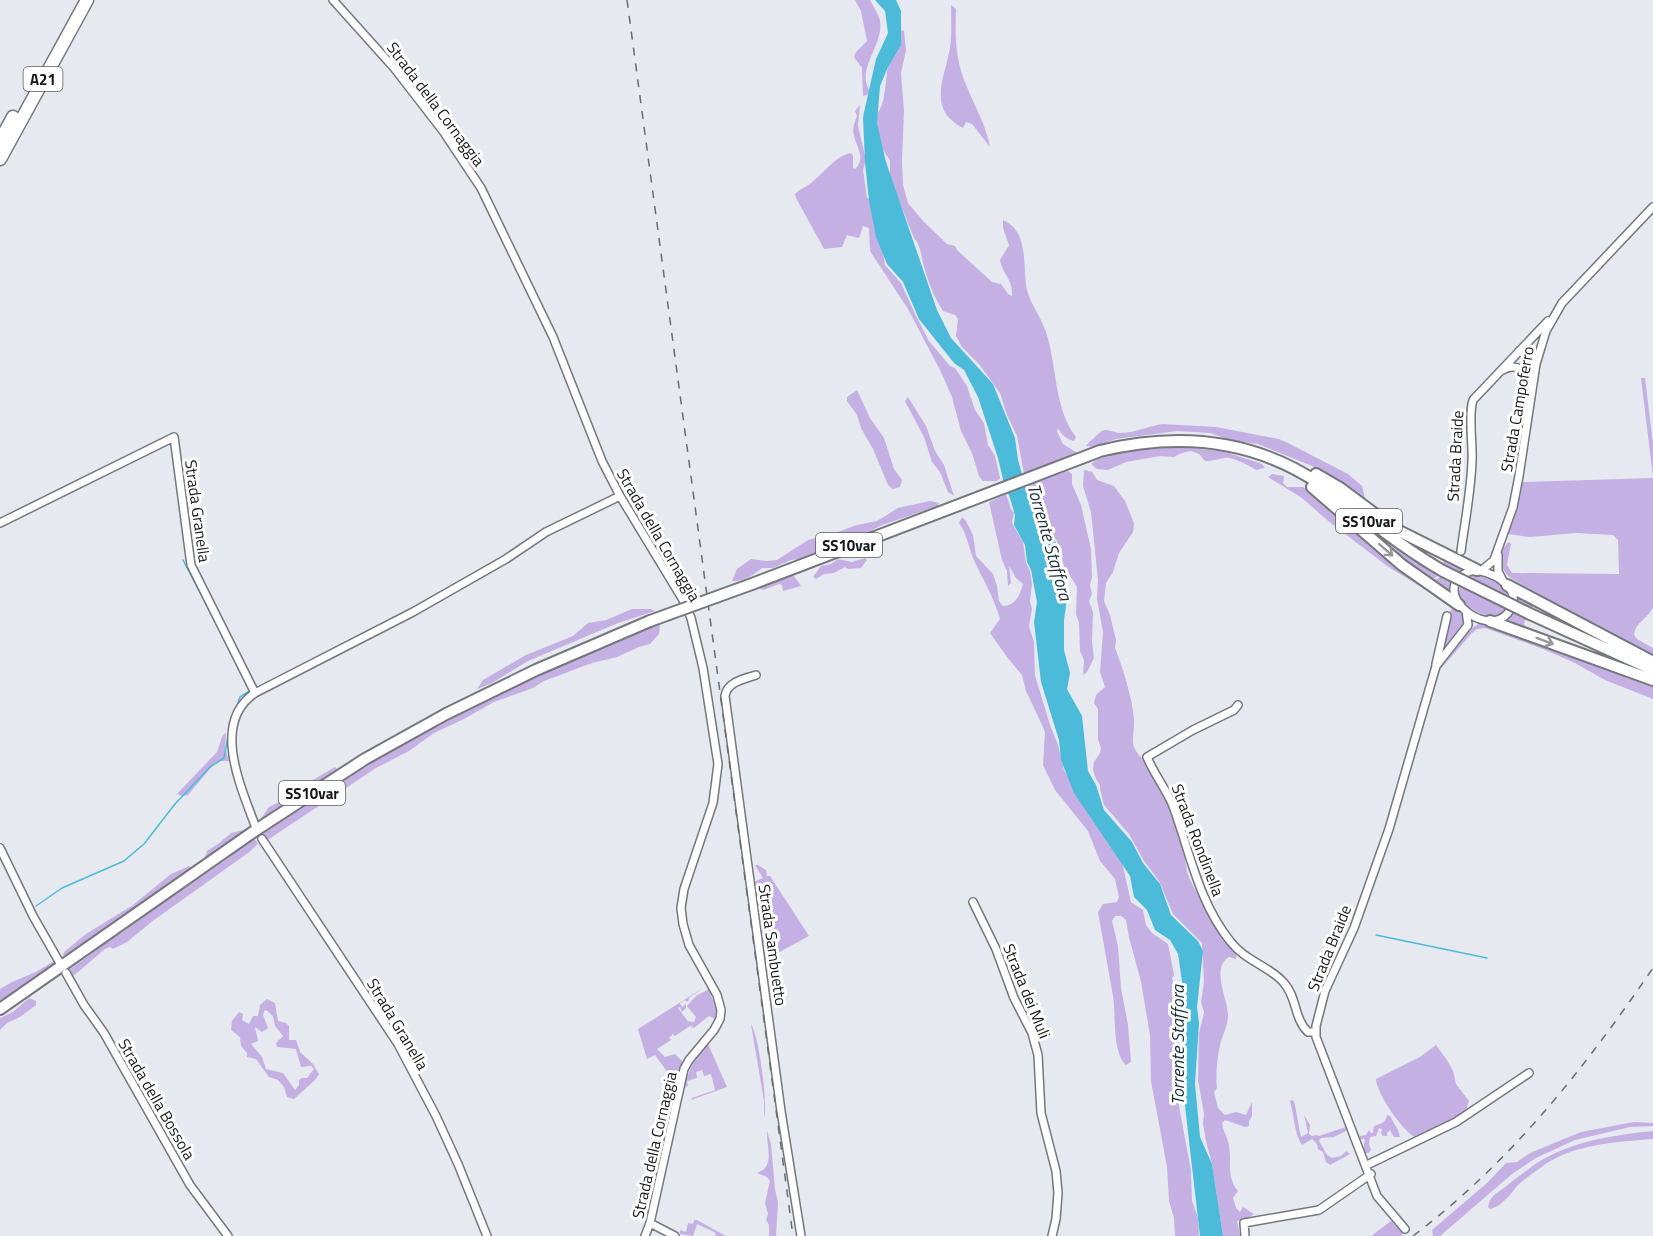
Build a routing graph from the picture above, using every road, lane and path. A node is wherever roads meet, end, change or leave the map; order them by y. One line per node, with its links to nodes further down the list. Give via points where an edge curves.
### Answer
1 (78, 0): 4 (highway, A21)
2 (87, 0): 5 (highway, A21)
3 (333, 0): 13 (street, Strada della Cornaggia, via 395,69 481,188 553,337 595,445)
4 (0, 141)
5 (0, 159)
6 (1653, 207): 7 (street, Strada Campoferro)
7 (1554, 315): 8 (street, Strada Braide); 9 (street, Strada Campoferro)
8 (1519, 351): 9 (street, via 1529,354); 10 (street, Strada Braide)
9 (1536, 364): 11 (street, Strada Campoferro)
10 (1498, 373): 11 (street, via 1509,367 1520,368 1529,374); 16 (street, Strada Braide, via 1471,406 1472,465)
11 (1532, 389): 15 (street, Strada Campoferro, via 1519,476)
12 (1295, 470): 17 (highway, via 1308,470 1395,529); 19 (highway, one-way to 19, via 1402,565); 25 (highway, SS10var, bridge, via 1443,572); 36 (highway, SS10var, bridge, via 1256,453 1218,443 1133,443 1100,451 650,621 536,669 365,759 256,830)
13 (620, 496): 28 (street, via 546,532 413,612); 41 (street, Strada della Cornaggia, via 688,610 703,668 718,764 713,803 681,908 689,945 719,1001 720,1019 684,1070)
14 (0, 523): 28 (street, Strada Granella, via 174,437 190,565)
15 (1500, 547): 17 (street, via 1494,560); 18 (street, via 1498,571)
16 (1461, 551)
17 (1479, 570): 18 (street); 19 (street, via 1464,573 1457,581 1454,596)
18 (1505, 583): 21 (street, via 1512,594 1511,608 1504,616); 23 (highway)
19 (1462, 608): 21 (street); 22 (street, Strada Braide, via 1468,625)
20 (1447, 616): 24 (street, Strada Braide)
21 (1487, 620): 22 (street, Strada Braide); 27 (highway, one-way to 27)
22 (1462, 632): 24 (street, Strada Braide)
23 (1653, 662)
24 (1436, 666): 37 (street, Strada Braide, via 1389,829 1354,928 1325,991)
25 (1653, 670)
26 (756, 675): 47 (street, Strada Sambuetto, via 731,685 725,696)
27 (1653, 680)
28 (255, 693): 30 (street, via 237,714 232,748 238,780)
29 (1238, 705): 37 (street, Strada Rondinella, via 1147,757 1172,803 1198,886 1220,926 1245,957 1285,983 1302,1025 1308,1032)
30 (256, 828)
31 (262, 839): 44 (street, Strada Granella, via 398,1044 440,1126)
32 (0, 848): 34 (street)
33 (973, 902): 48 (street, Strada dei Muli, via 1032,1033 1038,1055 1041,1113 1058,1193)
34 (61, 965)
35 (66, 973): 43 (street, Strada della Bossola, via 190,1185)
36 (0, 1010)
37 (1315, 1032): 39 (street)
38 (1529, 1073): 39 (street, via 1456,1122)
39 (1367, 1165): 40 (street)
40 (1371, 1174): 42 (street, via 1380,1201); 49 (street, via 1319,1210 1244,1223)
41 (650, 1223): 45 (street, Strada della Cornaggia); 46 (street)
42 (1405, 1229)
43 (228, 1236)
44 (487, 1236)
45 (645, 1236)
46 (675, 1236)
47 (801, 1236)
48 (1052, 1236)
49 (1245, 1236)

